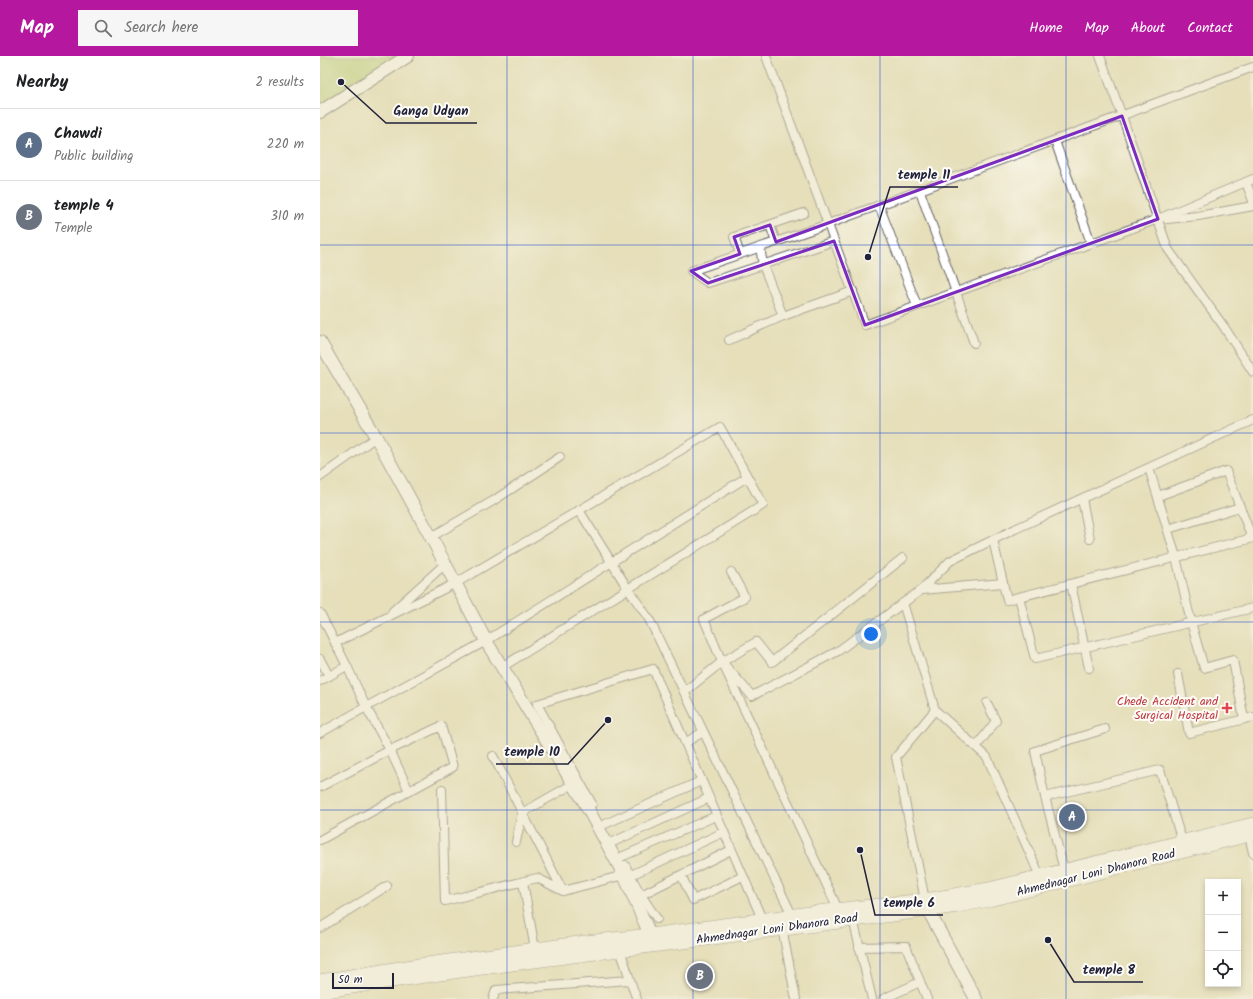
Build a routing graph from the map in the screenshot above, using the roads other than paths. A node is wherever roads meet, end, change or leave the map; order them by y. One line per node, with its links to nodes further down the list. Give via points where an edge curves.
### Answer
1 (408, 56): 5 (street)
2 (766, 56): 15 (street)
3 (1100, 56): 6 (street)
4 (1253, 67): 6 (street)
5 (320, 112)
6 (1122, 116): 7 (street); 14 (street)
7 (1054, 141): 9 (street); 19 (street)
8 (1250, 181): 10 (street); 14 (street)
9 (920, 190): 11 (street); 24 (street)
10 (1253, 201)
11 (879, 206): 15 (street); 25 (street)
12 (1253, 206): 14 (street)
13 (804, 213): 16 (street)
14 (1158, 220): 19 (street); 30 (street, via 1168,249)
15 (828, 224): 17 (street); 18 (street)
16 (770, 225): 18 (street); 21 (street, via 734,237)
17 (834, 241): 22 (street); 23 (street)
18 (776, 242): 20 (street)
19 (1091, 243): 24 (street)
20 (760, 247): 21 (street); 22 (street)
21 (740, 254): 22 (street, via 690,271 708,283)
22 (763, 265): 26 (street)
23 (853, 291): 25 (street, via 866,325); 26 (street)
24 (956, 292): 25 (street); 29 (street)
25 (917, 306)
26 (783, 316): 27 (street)
27 (729, 340)
28 (320, 342): 32 (street)
29 (974, 343)
30 (1253, 372)
31 (1253, 420): 34 (street)
32 (376, 437): 35 (street); 42 (street)
33 (560, 458): 42 (street)
34 (1149, 468): 37 (street); 38 (street)
35 (320, 477)
36 (747, 477): 40 (street, via 720,427); 48 (street); 54 (street, via 763,505)
37 (1158, 496): 39 (street, via 1226,471); 41 (street)
38 (1082, 499): 44 (street); 45 (street)
39 (1240, 507): 41 (street); 43 (street)
40 (579, 510): 48 (street); 51 (street)
41 (1168, 529): 46 (street)
42 (431, 538): 49 (street)
43 (1253, 538): 46 (street)
44 (1090, 539)
45 (993, 540): 52 (street); 55 (street, via 950,561)
46 (1176, 557): 53 (street); 61 (street)
47 (903, 558): 66 (street, via 772,662 756,642)
48 (611, 562): 54 (street); 62 (street)
49 (445, 564): 51 (street); 60 (street)
50 (731, 572): 66 (street, via 745,597 704,619)
51 (456, 583): 60 (street); 62 (street)
52 (1003, 584): 55 (street); 56 (street, via 1007,600)
53 (1072, 584): 56 (street); 64 (street)
54 (628, 589): 68 (street); 73 (street, via 650,619)
55 (921, 590): 57 (street)
56 (1019, 597): 64 (street, via 1035,659)
57 (903, 603): 66 (street, via 838,651 752,696); 76 (street)
58 (1253, 608): 61 (street)
59 (320, 613): 63 (street)
60 (385, 618): 63 (street)
61 (1191, 622): 64 (street); 78 (street, via 1204,668 1233,660)
62 (486, 641): 68 (street); 75 (street)
63 (335, 643): 67 (street)
64 (1085, 647): 69 (street)
65 (320, 659): 71 (street)
66 (722, 662): 73 (street); 115 (street)
67 (347, 666): 71 (street); 75 (street)
68 (502, 667): 87 (street)
69 (1089, 668)
70 (1178, 674): 78 (street, via 1189,733)
71 (329, 676): 72 (street)
72 (320, 682)
73 (684, 692): 80 (street)
74 (987, 703): 83 (street, via 996,721)
75 (366, 707): 81 (street); 84 (street)
76 (935, 710): 83 (street); 114 (street, via 896,756)
77 (1253, 717): 78 (street)
78 (1244, 719)
79 (1105, 729): 91 (street, via 1035,751)
80 (703, 732): 82 (street); 116 (street)
81 (320, 734)
82 (685, 743): 86 (street); 95 (street, via 653,669 538,704)
83 (976, 747): 109 (street, via 987,757)
84 (390, 750): 88 (street); 90 (street); 90 (street, via 441,726 453,766)
85 (493, 756): 93 (street)
86 (701, 781): 92 (street); 95 (street)
87 (573, 784): 93 (street); 106 (street)
88 (320, 787)
89 (442, 789): 110 (street, via 445,901)
90 (410, 791): 98 (street)
91 (1045, 797): 99 (street, via 1160,770); 105 (street)
92 (709, 798): 94 (street); 101 (street)
93 (522, 813): 100 (street); 112 (street)
94 (716, 816): 97 (street); 104 (street)
95 (603, 825): 101 (street)
96 (1252, 831): 99 (main road, Ahmednagar Loni Dhanora Road); 103 (street); 114 (main road, Ahmednagar Loni Dhanora Road, via 989,900)
97 (724, 832): 102 (street); 106 (street)
98 (320, 840)
99 (1182, 841): 105 (main road, Ahmednagar Loni Dhanora Road)
100 (516, 842)
101 (612, 842): 104 (street)
102 (731, 850): 107 (street); 108 (street)
103 (1253, 853)
104 (621, 857): 106 (street)
105 (1064, 870): 109 (main road, Ahmednagar Loni Dhanora Road)
106 (628, 875): 112 (street); 113 (street); 122 (street)
107 (681, 875): 108 (street, via 693,900); 113 (street)
108 (743, 876): 118 (street)
109 (1040, 876): 114 (main road, Ahmednagar Loni Dhanora Road)
110 (524, 882): 112 (street, via 537,878); 124 (street)
111 (387, 886): 120 (street)
112 (563, 892)
113 (642, 895): 117 (street)
114 (926, 905): 115 (main road, Ahmednagar Loni Dhanora Road); 119 (main road, Ahmednagar Loni Dhanora Road); 136 (street)
115 (838, 909): 116 (main road, Ahmednagar Loni Dhanora Road)
116 (792, 915): 118 (main road, Ahmednagar Loni Dhanora Road)
117 (657, 919)
118 (762, 919): 122 (main road, Ahmednagar Loni Dhanora Road)
119 (853, 919): 121 (main road, Ahmednagar Loni Dhanora Road); 123 (street)
120 (320, 928)
121 (782, 928): 122 (main road, Ahmednagar Loni Dhanora Road); 132 (street)
122 (653, 941): 124 (main road, Ahmednagar Loni Dhanora Road); 125 (main road, Ahmednagar Loni Dhanora Road)
123 (859, 947): 128 (street, via 906,946); 133 (street)
124 (535, 949): 127 (main road, Ahmednagar Loni Dhanora Road)
125 (620, 951): 126 (street); 129 (main road, Ahmednagar Loni Dhanora Road, via 538,960)
126 (629, 980): 130 (street, via 496,990); 131 (street)
127 (320, 982)
128 (920, 982): 134 (street); 135 (street)
129 (320, 992)
130 (493, 999)
131 (637, 999)
132 (796, 999)
133 (872, 999)
134 (883, 999)
135 (927, 999)
136 (976, 999)

